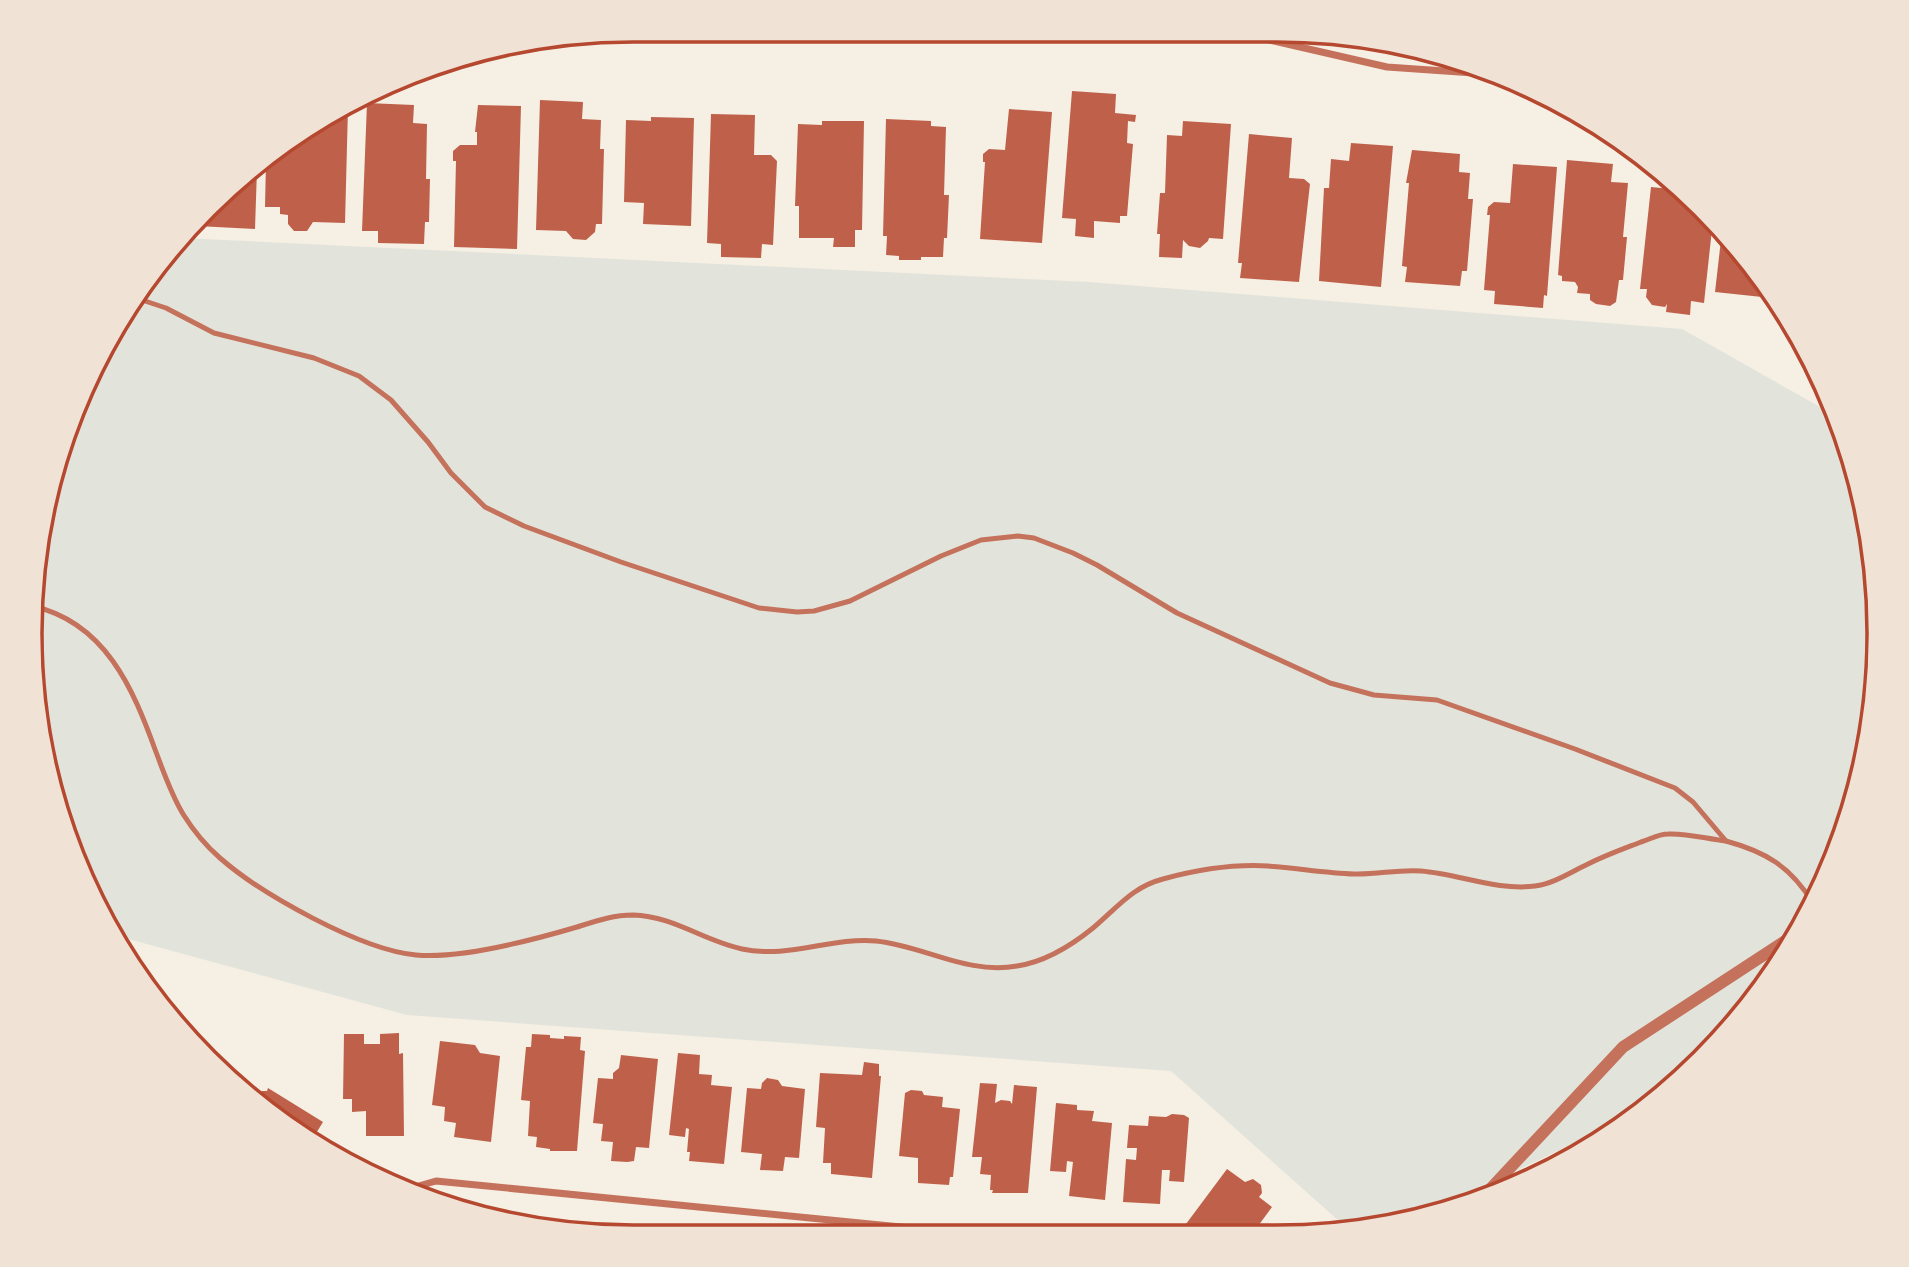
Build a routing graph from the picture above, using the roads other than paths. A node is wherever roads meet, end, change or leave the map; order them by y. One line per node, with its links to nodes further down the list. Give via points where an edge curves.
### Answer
1 (1278, 42): 2 (street, via 1387,67)
2 (1464, 72)
3 (145, 301): 5 (lane, via 214,334 314,358 359,376 391,400 485,507 551,537 715,594 775,611 814,611 860,597 981,540 1034,538 1097,565 1177,613 1330,683 1374,695 1437,699 1675,788)
4 (43, 609): 5 (lane, via 83,628 119,667 177,803 203,842 222,860 329,926 418,955 475,950 599,919 639,915 666,920 748,951 788,952 872,941 976,967 1014,967 1068,945 1144,884 1187,873 1237,866 1371,874 1420,871 1528,887 1542,886 1610,852 1665,833)
5 (1726, 841): 6 (lane, via 1768,856 1790,872)
6 (1807, 894)
7 (1777, 946): 8 (street, via 1622,1047)
8 (1497, 1182)
9 (421, 1185): 10 (street, via 436,1181)
10 (846, 1225)

